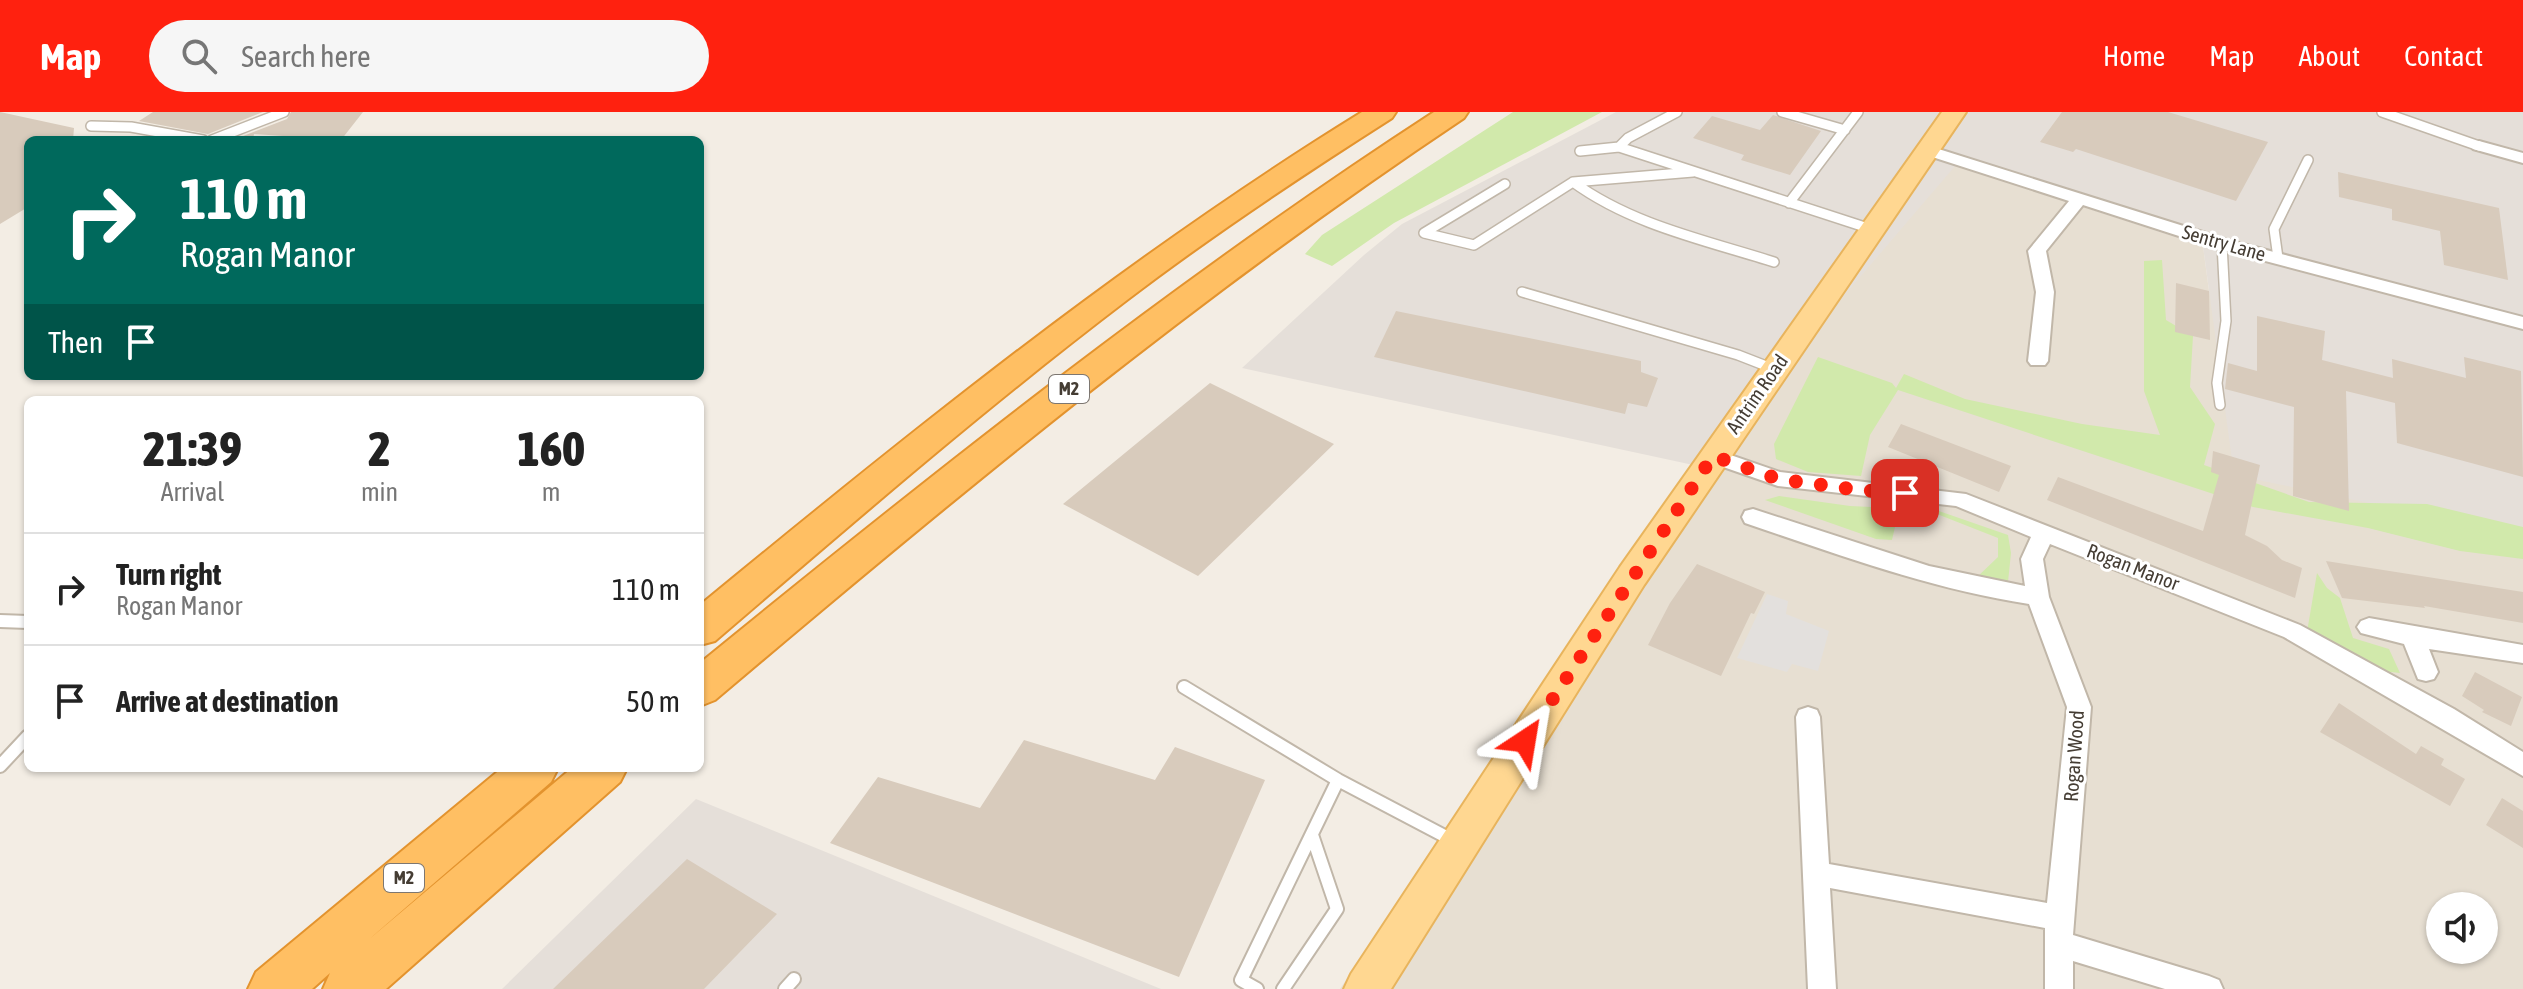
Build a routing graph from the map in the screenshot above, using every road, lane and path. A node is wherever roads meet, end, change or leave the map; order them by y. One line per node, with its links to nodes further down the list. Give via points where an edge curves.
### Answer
1 (284, 112): 14 (lane)
2 (1374, 112): 25 (highway)
3 (1382, 112): 25 (highway, M2)
4 (1454, 112): 23 (highway, M2)
5 (1467, 112): 23 (highway)
6 (1677, 112): 16 (lane)
7 (1782, 112): 12 (lane)
8 (1858, 112): 12 (lane)
9 (2382, 112): 15 (lane)
10 (1949, 125): 24 (street, Sentry Lane); 27 (main road, Antrim Road)
11 (91, 126): 13 (lane)
12 (1845, 130): 26 (lane)
13 (181, 136)
14 (222, 136)
15 (2479, 146): 18 (street)
16 (1619, 147): 17 (lane); 20 (lane)
17 (1580, 151)
18 (2523, 158)
19 (2308, 160): 29 (lane, via 2274,229)
20 (1693, 172): 21 (lane); 26 (lane)
21 (1573, 182): 22 (lane, via 1474,245 1424,233); 30 (lane, via 1590,197 1621,211)
22 (1505, 184)
23 (1329, 193): 47 (highway, M2, via 1038,413)
24 (2079, 199): 28 (street, Sentry Lane); 33 (street, via 2037,251 2045,292)
25 (1246, 201): 42 (highway, M2, via 1091,310 946,423)
26 (1789, 203): 27 (lane)
27 (1871, 229): 34 (main road, Antrim Road)
28 (2222, 244): 29 (street, Sentry Lane); 35 (lane, via 2226,321 2217,383)
29 (2278, 258): 32 (street, Sentry Lane)
30 (1774, 262)
31 (1522, 292): 34 (lane)
32 (2523, 323)
33 (2038, 361)
34 (1775, 369): 36 (main road, Antrim Road)
35 (2220, 405)
36 (1713, 456): 38 (street, Rogan Manor, via 1778,479 1958,499); 57 (main road, Antrim Road)
37 (1753, 517): 39 (street, via 1918,574)
38 (2044, 533): 39 (street, Rogan Wood, via 2032,559); 51 (street, Rogan Manor, via 2292,631)
39 (2038, 597): 59 (street, Rogan Wood, via 2079,707)
40 (0, 621): 41 (lane)
41 (24, 622)
42 (704, 626)
43 (2369, 627): 44 (street)
44 (2413, 637): 45 (street); 46 (street)
45 (2523, 654)
46 (2426, 672)
47 (704, 685)
48 (1184, 687): 55 (lane)
49 (1808, 717): 58 (street)
50 (24, 740): 52 (lane)
51 (2523, 765)
52 (0, 766)
53 (530, 772): 60 (highway, M2)
54 (599, 772): 61 (highway, M2)
55 (1338, 780): 56 (lane); 57 (lane)
56 (1312, 835): 64 (lane, via 1241,980); 65 (lane, via 1337,909)
57 (1458, 843): 66 (main road, Antrim Road)
58 (1816, 874): 59 (street); 67 (street)
59 (2059, 931): 68 (street, Rogan Wood); 69 (street)
60 (274, 989)
61 (349, 989)
62 (785, 989): 63 (lane, via 794,979)
63 (795, 989)
64 (1257, 989)
65 (1283, 989)
66 (1366, 989)
67 (1822, 989)
68 (2059, 989)
69 (2209, 989)

